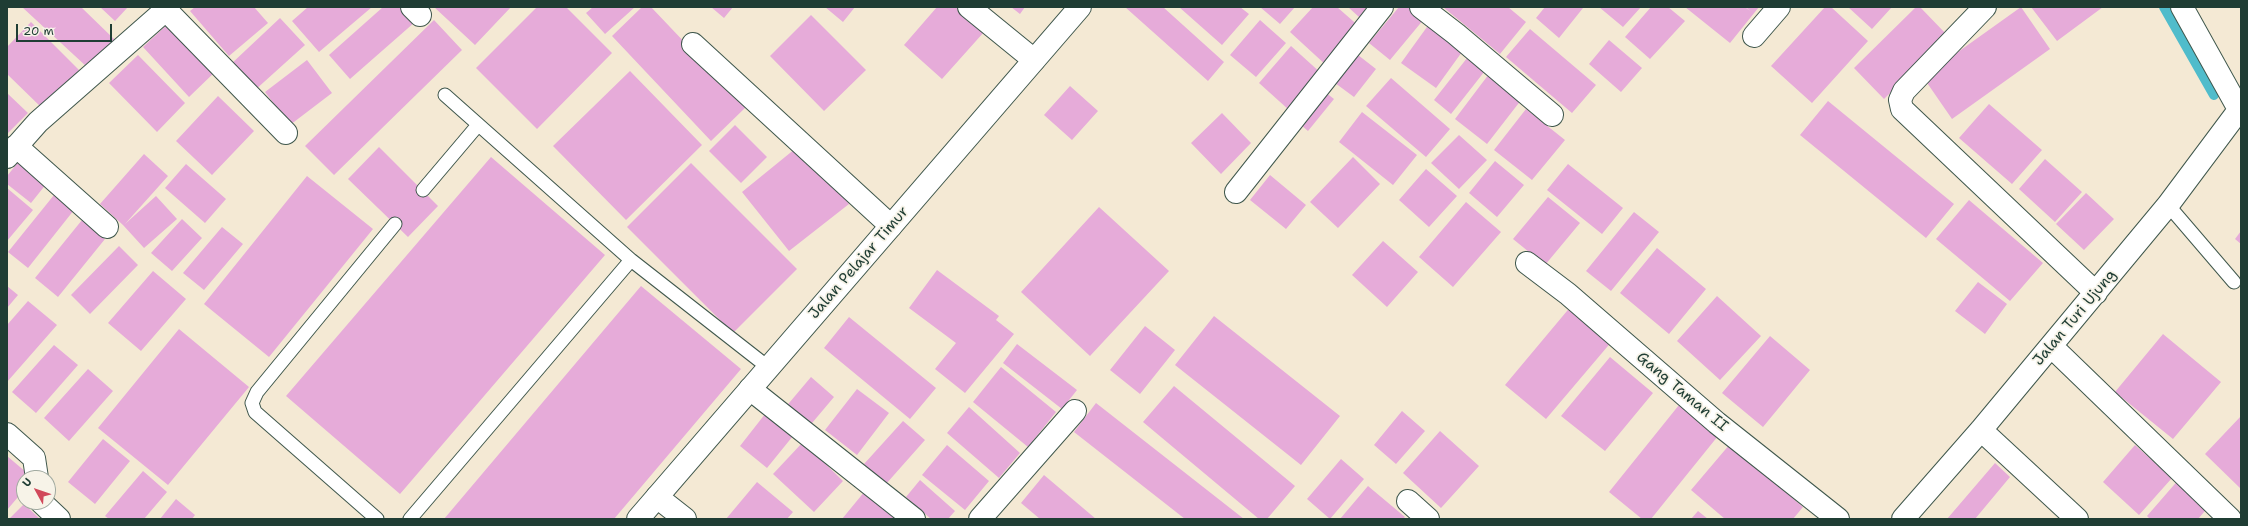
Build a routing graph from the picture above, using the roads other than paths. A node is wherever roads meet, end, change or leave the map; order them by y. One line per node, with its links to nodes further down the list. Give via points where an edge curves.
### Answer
1 (969, 7): 11 (street)
2 (1080, 7): 11 (street, Jalan Pelajar Timur)
3 (1382, 7): 19 (street)
4 (1420, 7): 14 (street, via 1456,34)
5 (1779, 7): 9 (street)
6 (1985, 7): 27 (street, via 1904,91 1900,100 1902,110)
7 (2182, 7): 13 (street)
8 (168, 8): 16 (street); 17 (street, via 38,122)
9 (1754, 36)
10 (693, 44): 22 (street)
11 (1034, 60): 22 (street, Jalan Pelajar Timur)
12 (445, 95): 15 (lane)
13 (2240, 111): 20 (street, Jalan Turi Ujung)
14 (1552, 116)
15 (478, 124): 18 (lane); 24 (lane)
16 (286, 133)
17 (11, 151): 23 (street)
18 (423, 190)
19 (1236, 192)
20 (2168, 205): 26 (lane); 27 (street, Jalan Turi Ujung)
21 (395, 224): 39 (lane, via 257,392 252,403 255,412)
22 (890, 226): 29 (street, Jalan Pelajar Timur)
23 (107, 227)
24 (631, 260): 29 (lane); 40 (lane)
25 (1527, 262): 46 (street, Gang Taman II, via 1568,294 1717,423)
26 (2234, 282)
27 (2096, 292): 28 (street, Jalan Turi Ujung)
28 (2051, 346): 32 (street, Jalan Turi Ujung); 49 (street)
29 (768, 368): 30 (street, Jalan Pelajar Timur)
30 (750, 389): 35 (street, Jalan Pelajar Timur); 43 (street)
31 (1075, 411): 44 (street)
32 (1981, 430): 47 (street, Jalan Turi Ujung); 48 (street)
33 (7, 434): 34 (street, via 34,458)
34 (36, 470)
35 (657, 497): 41 (street, Jalan Pelajar Timur); 42 (street)
36 (1408, 501): 45 (street)
37 (49, 510): 38 (street)
38 (59, 519)
39 (377, 519)
40 (410, 519)
41 (638, 519)
42 (684, 519)
43 (914, 519)
44 (980, 519)
45 (1428, 519)
46 (1838, 519)
47 (1903, 519)
48 (2077, 519)
49 (2230, 519)

